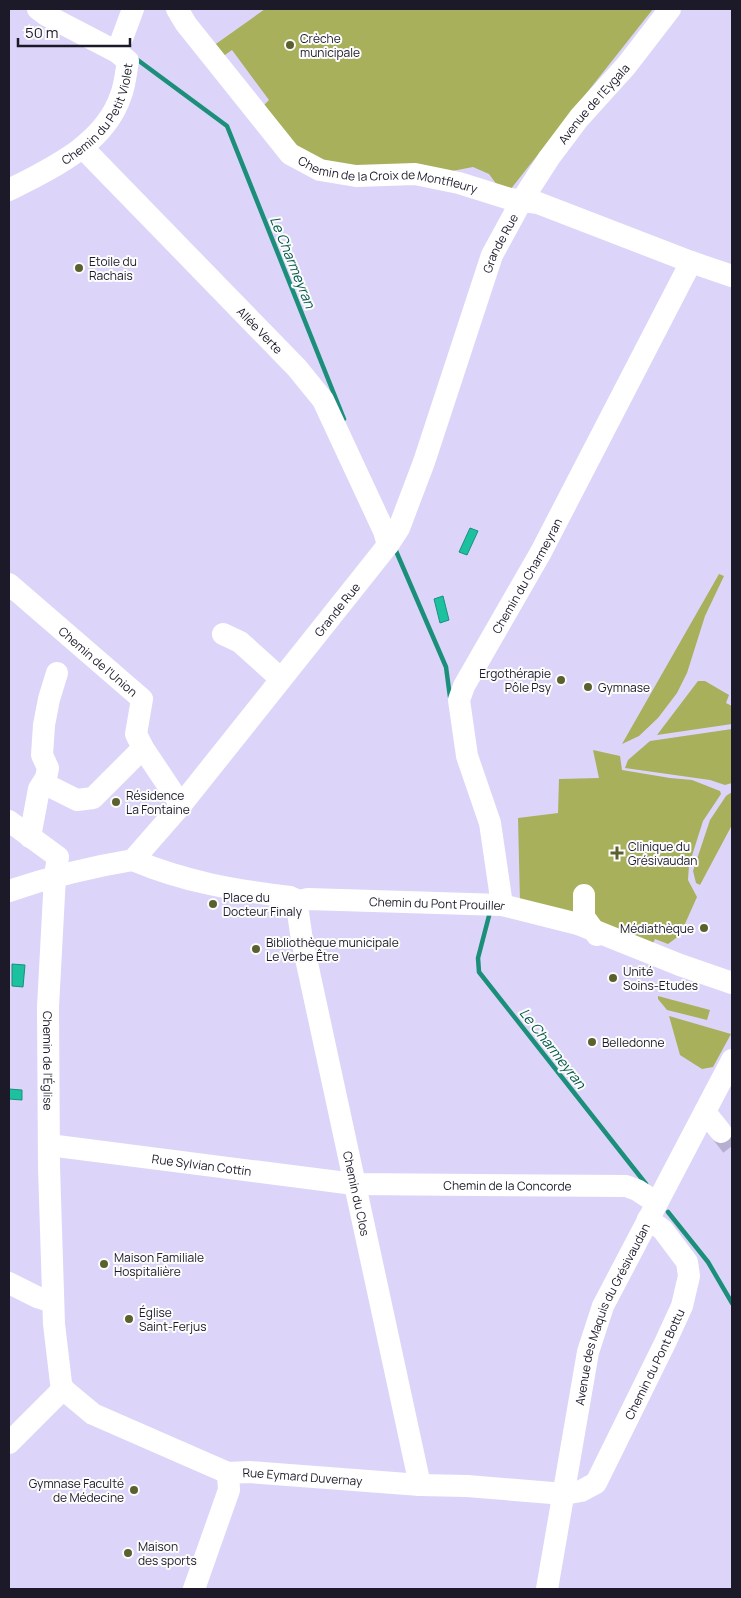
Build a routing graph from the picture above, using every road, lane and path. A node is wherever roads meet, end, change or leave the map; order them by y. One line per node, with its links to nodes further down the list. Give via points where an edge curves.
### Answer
1 (38, 9): 5 (street)
2 (132, 9): 5 (street, Chemin du Petit Violet)
3 (177, 9): 8 (street, Chemin de la Croix de Montfleury, via 290,154 320,170 356,176 415,174)
4 (670, 9): 8 (street, Avenue de l'Eygala, via 626,66 579,118)
5 (117, 52): 6 (street, Chemin du Petit Violet, via 128,61 121,96 105,126)
6 (83, 148): 7 (street, Chemin du Petit Violet); 11 (street, Allée Verte, via 297,368 323,400)
7 (9, 190)
8 (522, 200): 9 (street, Chemin de la Croix de Montfleury, via 538,203); 11 (street, Grande Rue, via 492,255 424,462 399,528)
9 (691, 262): 10 (street, Chemin de la Croix de Montfleury); 26 (street, Chemin du Charmeyran, via 541,552 459,700 467,756 490,823)
10 (732, 276)
11 (388, 545): 15 (street, Grande Rue)
12 (9, 584): 16 (street, Chemin de l'Union, via 142,699 136,734)
13 (223, 634): 15 (street, via 240,642)
14 (57, 673): 17 (street, via 44,725 42,755 48,768)
15 (280, 679): 18 (street, Grande Rue)
16 (143, 748): 17 (street, via 93,798 76,800); 18 (street, Chemin de l'Union)
17 (43, 783): 20 (street)
18 (181, 805): 21 (street, Grande Rue)
19 (9, 821): 20 (street)
20 (30, 837): 22 (street, Chemin de l'Église, via 58,857)
21 (133, 860): 22 (street); 25 (street, Chemin du Pont Prouiller, via 225,889)
22 (55, 876): 23 (street); 32 (street, Chemin de l'Église, via 48,1007)
23 (9, 891)
24 (584, 895): 27 (street, via 584,917 604,945)
25 (300, 901): 26 (street, Chemin du Pont Prouiller); 33 (street, Chemin du Clos, via 302,940)
26 (502, 905): 28 (street, Chemin du Pont Prouiller, via 578,924)
27 (627, 958)
28 (732, 983)
29 (732, 1060): 30 (street, Avenue des Maquis du Grésivaudan)
30 (705, 1112): 31 (street); 34 (street, Avenue des Maquis du Grésivaudan)
31 (721, 1132)
32 (49, 1145): 33 (street, Rue Sylvian Cottin); 36 (street, Chemin de l'Église)
33 (354, 1184): 34 (street, Chemin de la Concorde, via 626,1186 637,1190); 40 (street, Chemin du Clos)
34 (652, 1211): 41 (street, Avenue des Maquis du Grésivaudan, via 603,1306 588,1352); 41 (street, Chemin du Pont Bottu, via 687,1262 690,1276 682,1306 596,1483)
35 (9, 1283): 36 (street)
36 (53, 1302): 37 (street, Chemin de l'Église, via 56,1352)
37 (63, 1389): 38 (street); 39 (street, Rue Eymard Duvernay, via 93,1414)
38 (9, 1442)
39 (228, 1473): 40 (street, Rue Eymard Duvernay); 42 (street, via 229,1490)
40 (420, 1485): 41 (street, Rue Eymard Duvernay)
41 (564, 1494): 43 (street, Avenue des Maquis du Grésivaudan)
42 (194, 1589)
43 (547, 1589)

